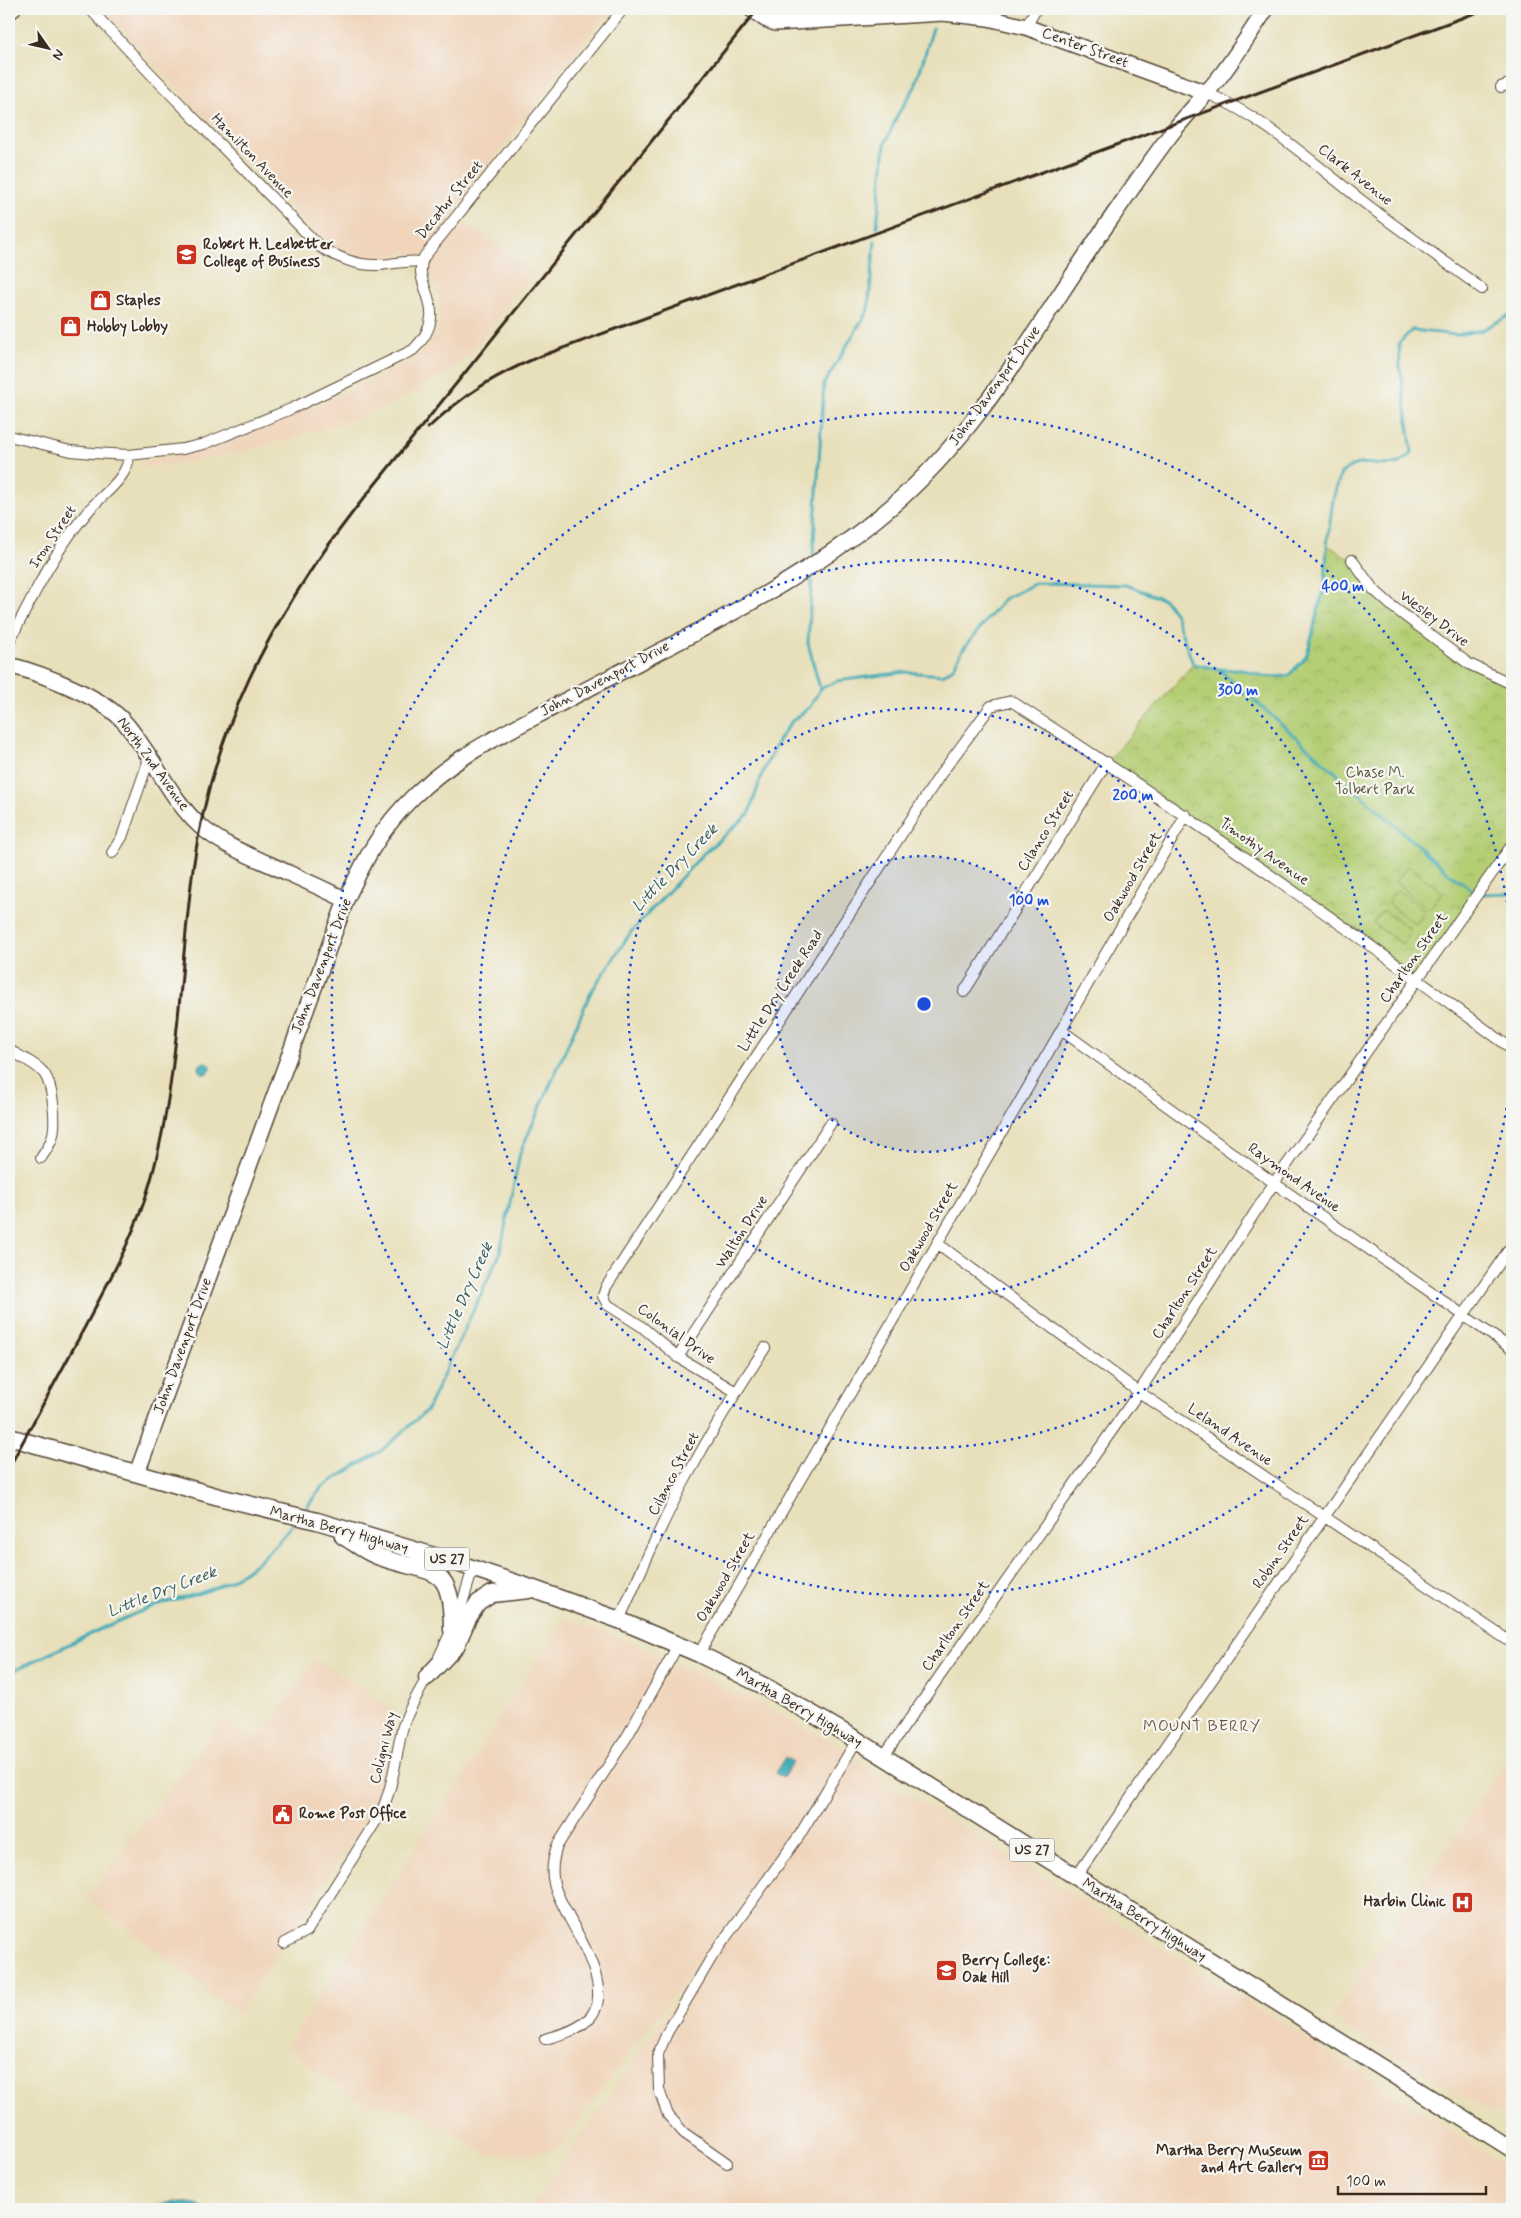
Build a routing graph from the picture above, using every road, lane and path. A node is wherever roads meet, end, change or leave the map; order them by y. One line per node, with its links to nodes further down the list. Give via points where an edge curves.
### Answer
1 (12, 9): 7 (main road)
2 (90, 9): 13 (street, Hamilton Avenue, via 320,247 344,260 360,264 378,265 404,260)
3 (623, 9): 13 (street, Decatur Street)
4 (1036, 9): 9 (street)
5 (1266, 9): 12 (street, John Davenport Drive)
6 (753, 10): 8 (street, Center Street, via 775,23)
7 (9, 11)
8 (852, 14): 9 (street, Center Street, via 971,15)
9 (1026, 27): 12 (street, Center Street)
10 (1512, 83): 11 (street)
11 (1501, 87)
12 (1206, 93): 14 (street, Clark Avenue, via 1220,98 1272,131); 27 (street, John Davenport Drive, via 1174,131 965,430 892,506 808,568 448,767 413,797 372,845)
13 (421, 262): 16 (street, Decatur Street, via 431,316 426,334 413,350 291,409 204,444)
14 (1482, 288)
15 (9, 436): 16 (street, Decatur Street, via 71,451)
16 (129, 455): 18 (street, Iron Street, via 124,473 65,541)
17 (1352, 560): 20 (street, Wesley Drive, via 1373,589 1393,607 1469,664)
18 (9, 642)
19 (9, 665): 22 (street, North 2nd Avenue, via 40,675 106,705 127,725)
20 (1512, 684)
21 (991, 706): 23 (street, Timothy Avenue, via 1011,701); 38 (street, Little Dry Creek Road, via 940,775)
22 (149, 759): 26 (street, via 122,837); 27 (street, North 2nd Avenue, via 189,814 210,833 250,857)
23 (1107, 762): 24 (street, Timothy Avenue); 29 (street, Cilanco Street)
24 (1186, 815): 28 (street, Timothy Avenue); 30 (street, Oakwood Street)
25 (1512, 845): 28 (street, Charlton Street)
26 (112, 854)
27 (346, 900): 46 (street, John Davenport Drive)
28 (1418, 979): 31 (street, Timothy Avenue); 35 (street, Charlton Street)
29 (964, 992)
30 (1061, 1030): 35 (street, Raymond Avenue); 36 (street, Oakwood Street)
31 (1512, 1049)
32 (9, 1050): 34 (street, via 42,1071 49,1085 54,1128 51,1142)
33 (831, 1123): 42 (street, Walton Drive)
34 (41, 1158)
35 (1274, 1183): 39 (street, Raymond Avenue); 44 (street, Charlton Street)
36 (937, 1244): 44 (street, Leland Avenue); 55 (street, Oakwood Street)
37 (1512, 1245): 39 (street, Robin Street)
38 (603, 1296): 42 (street, Colonial Drive, via 608,1305 641,1326)
39 (1462, 1315): 41 (street, Raymond Avenue); 47 (street, Robin Street)
40 (765, 1348): 43 (street, Cilanco Street)
41 (1512, 1349)
42 (678, 1358): 43 (street, Colonial Drive)
43 (736, 1392): 51 (street, Cilanco Street, via 684,1482)
44 (1139, 1392): 47 (street, Leland Avenue); 58 (street, Charlton Street)
45 (9, 1438): 46 (main road, Martha Berry Highway)
46 (137, 1473): 48 (main road, Martha Berry Highway, via 246,1505 317,1521)
47 (1324, 1516): 53 (street, Leland Avenue); 59 (street, Robin Street)
48 (356, 1538): 49 (main road, Martha Berry Highway / US 27); 52 (main road, via 378,1557 436,1574 448,1588)
49 (473, 1568): 50 (main road, Martha Berry Highway / US 27); 52 (street, Coligni Way)
50 (534, 1589): 51 (main road, Martha Berry Highway / US 27); 56 (main road, via 492,1594 478,1603 456,1646)
51 (619, 1620): 54 (main road, Martha Berry Highway / US 27)
52 (452, 1630): 56 (street, Coligni Way)
53 (1512, 1643)
54 (678, 1645): 55 (main road, Martha Berry Highway / US 27); 61 (street, via 628,1735 557,1846 552,1865 555,1886 596,1972 599,1991 588,2020)
55 (699, 1654): 57 (main road, Martha Berry Highway / US 27, via 766,1687)
56 (427, 1677): 60 (street, Coligni Way, via 404,1726 386,1805 307,1931)
57 (857, 1740): 58 (main road, Martha Berry Highway / US 27); 63 (street, via 799,1836 713,1955 658,2054 660,2090 668,2115 684,2133)
58 (883, 1757): 59 (main road, Martha Berry Highway / US 27)
59 (1076, 1877): 62 (main road, Martha Berry Highway / US 27)
60 (284, 1943)
61 (545, 2039)
62 (1512, 2148)
63 (727, 2163)

